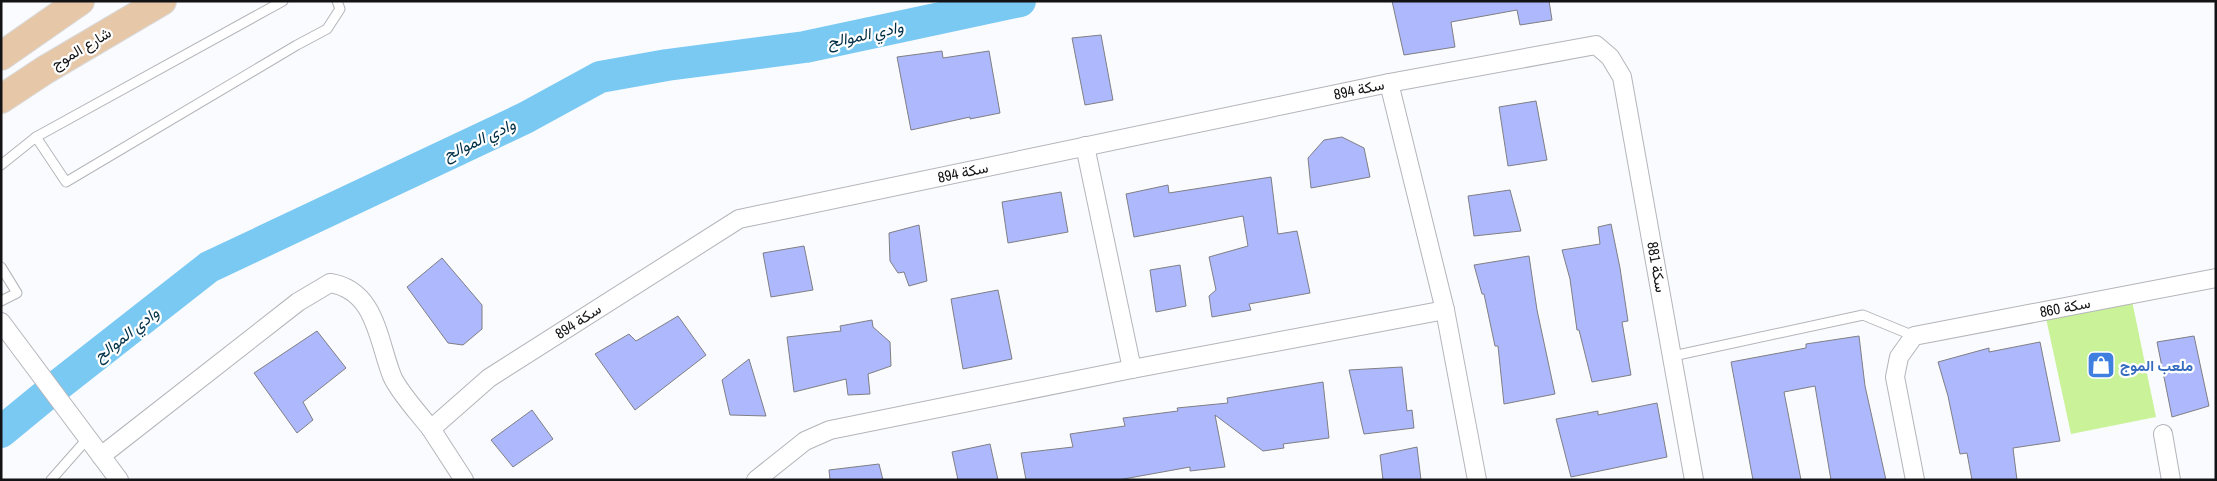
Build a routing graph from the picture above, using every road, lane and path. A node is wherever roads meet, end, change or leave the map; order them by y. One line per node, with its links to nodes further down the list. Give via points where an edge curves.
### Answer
1 (80, 1): 5 (main road)
2 (162, 1): 7 (main road, شارع الموج)
3 (283, 1): 11 (lane)
4 (337, 1): 11 (lane, via 340,9 327,30 66,182)
5 (1, 56)
6 (1610, 57): 8 (street, سكة 894, via 1596,46); 20 (street, سكة 881, via 1622,77)
7 (45, 70): 9 (main road, شارع الموج); 10 (street)
8 (1389, 83): 12 (street, سكة 894); 17 (street)
9 (1, 98)
10 (1, 108)
11 (36, 137): 13 (lane)
12 (1085, 146): 21 (street); 22 (street, سكة 894, via 739,219 489,378)
13 (1, 165)
14 (1, 267): 16 (lane, via 16,293)
15 (2216, 278): 19 (street, سكة 860)
16 (1, 301)
17 (1445, 310): 21 (street); 30 (street)
18 (1, 322): 24 (street)
19 (1914, 336): 20 (lane, via 1864,315); 32 (street, via 1899,357 1895,377)
20 (1673, 356): 31 (street, سكة 881)
21 (1132, 369): 29 (street, via 830,430 805,441)
22 (430, 429): 25 (street, via 393,378 368,307 344,285 330,283 298,302); 28 (street)
23 (2163, 434): 33 (street)
24 (88, 438): 25 (street); 26 (lane)
25 (101, 456): 27 (street)
26 (52, 480)
27 (119, 480)
28 (464, 480)
29 (756, 480)
30 (1477, 480)
31 (1694, 480)
32 (1914, 480)
33 (2171, 480)

